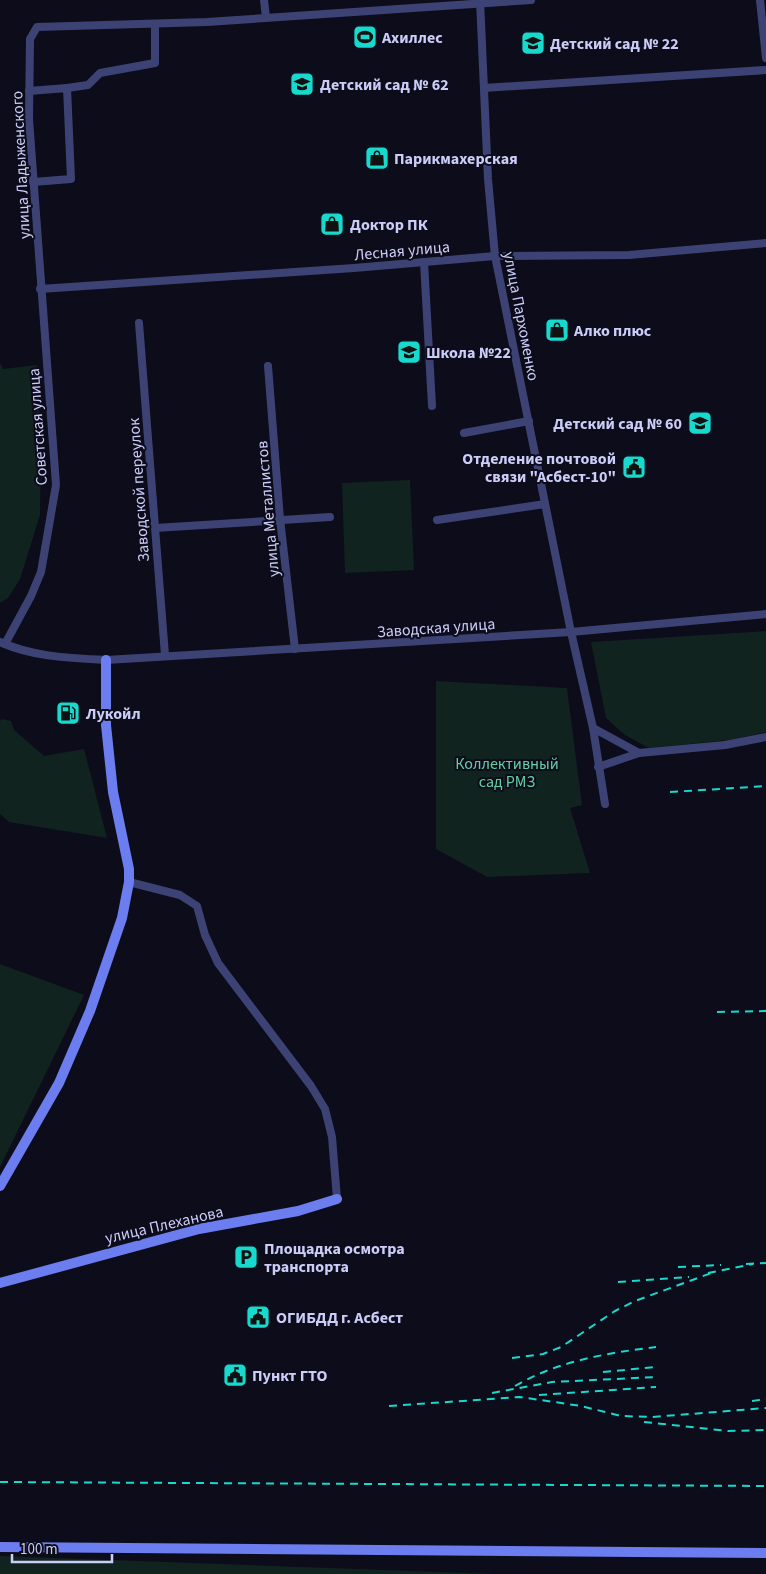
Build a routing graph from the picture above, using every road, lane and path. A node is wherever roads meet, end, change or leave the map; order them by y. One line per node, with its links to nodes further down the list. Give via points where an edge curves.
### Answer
1 (264, 0): 5 (street)
2 (531, 0): 4 (street)
3 (760, 0): 7 (street)
4 (480, 2): 5 (street); 10 (street, улица Пархоменко)
5 (266, 18): 6 (street)
6 (155, 24): 9 (street, via 155,63 100,73 88,85); 11 (street, улица Ладыженского, via 38,27 30,39)
7 (766, 58)
8 (766, 70): 10 (street)
9 (67, 88): 11 (street); 12 (street, via 71,179)
10 (484, 88): 14 (street, улица Пархоменко)
11 (29, 91): 12 (street, улица Ладыженского)
12 (33, 182): 16 (street, улица Ладыженского)
13 (766, 243): 14 (street, Лесная улица, via 629,255)
14 (495, 256): 15 (street, Лесная улица); 20 (street, улица Пархоменко)
15 (424, 262): 16 (street, Лесная улица); 19 (street)
16 (40, 289): 29 (street, Советская улица, via 56,485 41,572 31,596)
17 (139, 323): 26 (street, Заводской переулок)
18 (268, 366): 24 (street, улица Металлистов)
19 (432, 406)
20 (528, 420): 21 (street); 22 (street, улица Пархоменко)
21 (464, 433)
22 (545, 504): 25 (street); 28 (street, улица Пархоменко)
23 (330, 517): 24 (street)
24 (280, 519): 26 (street); 30 (street, улица Металлистов)
25 (437, 520)
26 (155, 528): 31 (street, Заводской переулок)
27 (766, 614): 28 (street, Заводская улица)
28 (571, 632): 30 (street, Заводская улица); 33 (street, улица Пархоменко)
29 (3, 643): 32 (street, Заводская улица, via 17,650 44,655)
30 (295, 649): 31 (street, Заводская улица)
31 (165, 655): 32 (street, Заводская улица)
32 (106, 660): 38 (street, via 106,725 113,792)
33 (593, 728): 35 (street); 36 (street, улица Пархоменко)
34 (766, 738): 35 (street)
35 (638, 753): 36 (street)
36 (598, 767): 37 (street, улица Пархоменко)
37 (605, 804)
38 (130, 882): 39 (street, via 122,918 86,1020 59,1083); 40 (street, via 180,895 197,906 218,963 325,1109 332,1137)
39 (0, 1186)
40 (337, 1199): 41 (street, улица Плеханова, via 298,1211 199,1229)
41 (0, 1282)
42 (0, 1547): 43 (street)
43 (766, 1554)

